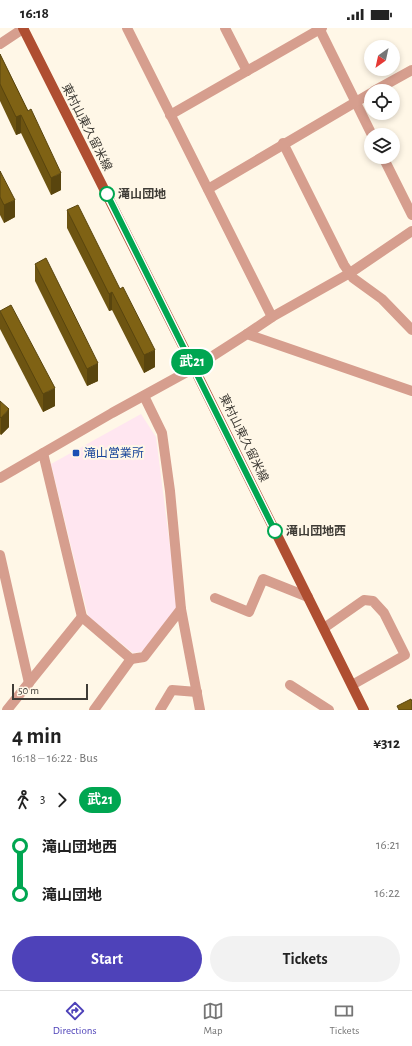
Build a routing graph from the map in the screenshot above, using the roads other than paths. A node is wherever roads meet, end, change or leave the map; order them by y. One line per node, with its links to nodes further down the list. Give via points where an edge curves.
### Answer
1 (24, 28): 5 (street); 22 (main road, 東村山東久留米線)
2 (127, 28): 11 (street)
3 (225, 28): 7 (street)
4 (320, 28): 7 (street); 10 (street)
5 (0, 44)
6 (412, 70): 8 (street)
7 (247, 71): 11 (street)
8 (387, 84)
9 (364, 96): 10 (street)
10 (355, 101): 12 (street); 13 (street)
11 (170, 115): 15 (street)
12 (368, 128)
13 (283, 143): 15 (street); 18 (street, via 344,266)
14 (386, 164): 16 (street)
15 (208, 189): 19 (street)
16 (412, 215)
17 (412, 231): 18 (street)
18 (350, 273): 19 (street); 20 (street, via 382,299)
19 (272, 317): 21 (street)
20 (412, 330)
21 (247, 334): 22 (street); 23 (street)
22 (194, 368): 24 (street); 28 (main road, 東村山東久留米線)
23 (412, 391)
24 (144, 396): 25 (street); 30 (street, via 162,433)
25 (42, 453): 26 (street); 31 (street)
26 (0, 478)
27 (0, 555): 34 (street)
28 (308, 597): 29 (street, via 263,579 249,612); 32 (main road, 東村山東久留米線)
29 (215, 598)
30 (181, 609): 33 (street, via 144,657); 37 (street)
31 (82, 617): 33 (street); 34 (street)
32 (324, 628): 36 (main road, 東村山東久留米線); 36 (street, via 364,600 373,601 384,613 405,655)
33 (131, 659): 39 (street)
34 (29, 683): 38 (street)
35 (290, 684): 42 (street)
36 (352, 685): 43 (main road, 東村山東久留米線)
37 (197, 692): 40 (street, via 172,690); 41 (street)
38 (7, 710)
39 (94, 710)
40 (160, 710)
41 (200, 710)
42 (329, 710)
43 (364, 710)

